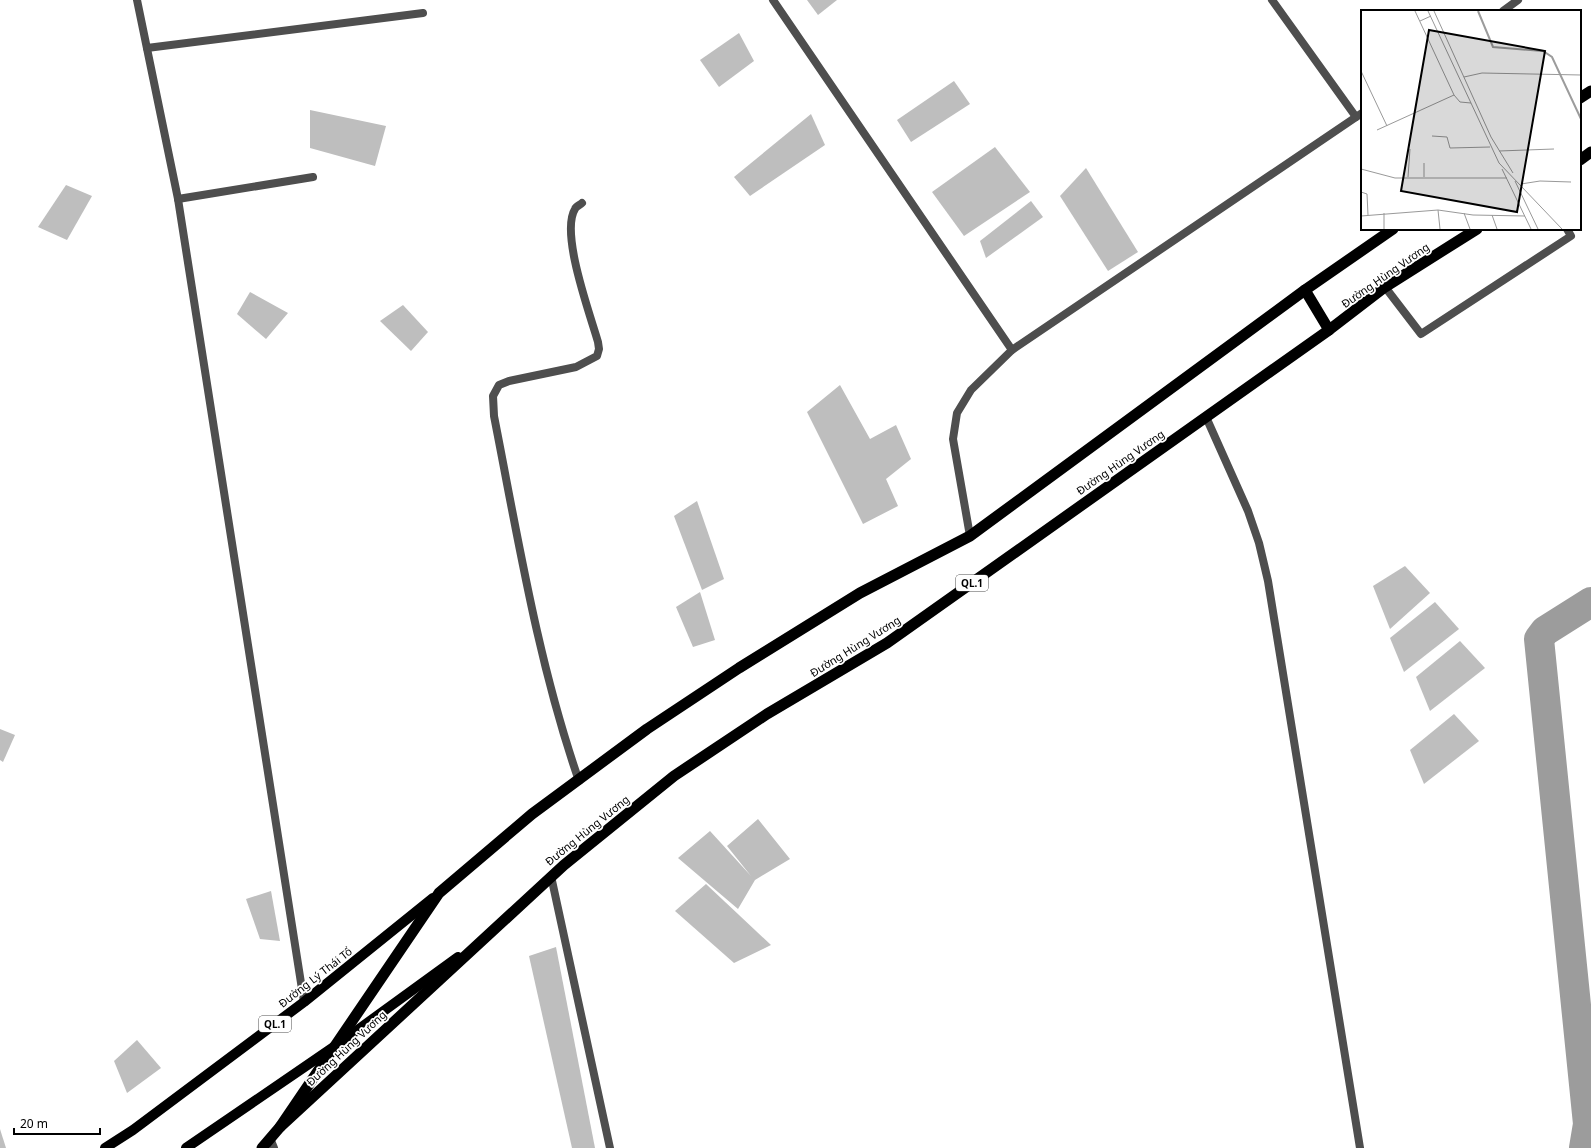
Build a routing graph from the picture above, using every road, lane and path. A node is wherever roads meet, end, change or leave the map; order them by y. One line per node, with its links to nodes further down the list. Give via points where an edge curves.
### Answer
1 (137, 0): 7 (street)
2 (773, 0): 22 (street)
3 (1272, 0): 10 (street)
4 (1518, 0): 5 (street)
5 (1504, 10)
6 (423, 14): 7 (street)
7 (147, 48): 14 (street)
8 (1591, 91): 9 (highway)
9 (1581, 97)
10 (1359, 115): 22 (street)
11 (1591, 152): 12 (highway)
12 (1581, 159)
13 (313, 177): 14 (street)
14 (178, 199): 29 (street)
15 (582, 203): 25 (street, via 575,208 571,236 574,260 598,342 597,356 576,367 504,383 499,385 493,396 494,416 526,578 562,733)
16 (1392, 230): 20 (highway, Đường Hùng Vương / QL.1)
17 (1475, 230): 19 (highway, Đường Hùng Vương / QL.1)
18 (1568, 230): 19 (street, via 1571,236 1421,334)
19 (1385, 287): 21 (highway, Đường Hùng Vương / QL.1)
20 (1305, 290): 21 (highway); 24 (highway, Đường Hùng Vương / QL.1)
21 (1329, 330): 23 (highway, Đường Hùng Vương / QL.1)
22 (1012, 350): 24 (street, via 971,390 957,413 953,439)
23 (1206, 417): 26 (highway, Đường Hùng Vương / QL.1, via 887,643 767,714 674,776); 37 (street, via 1248,511 1268,581)
24 (970, 536): 25 (highway, Đường Hùng Vương / QL.1, via 860,593 739,668)
25 (578, 780): 27 (highway, Đường Hùng Vương / QL.1, via 532,814)
26 (551, 876): 28 (highway, Đường Hùng Vương / QL.1); 36 (street)
27 (440, 893): 29 (main road, Đường Lý Thái Tổ / QL.1); 30 (highway, Đường Hùng Vương / QL.1)
28 (476, 944): 30 (main road, QL.1); 31 (highway, Đường Hùng Vương / QL.1)
29 (304, 1002): 33 (main road, Đường Lý Thái Tổ / QL.1, via 133,1130)
30 (334, 1047): 31 (highway, Đường Hùng Vương / QL.1); 34 (main road, QL.1)
31 (280, 1127): 32 (highway, Đường Hùng Vương / QL.1)
32 (272, 1143): 35 (highway, Đường Hùng Vương / QL.1)
33 (105, 1148)
34 (186, 1148)
35 (262, 1148)
36 (610, 1148)
37 (1360, 1148)

